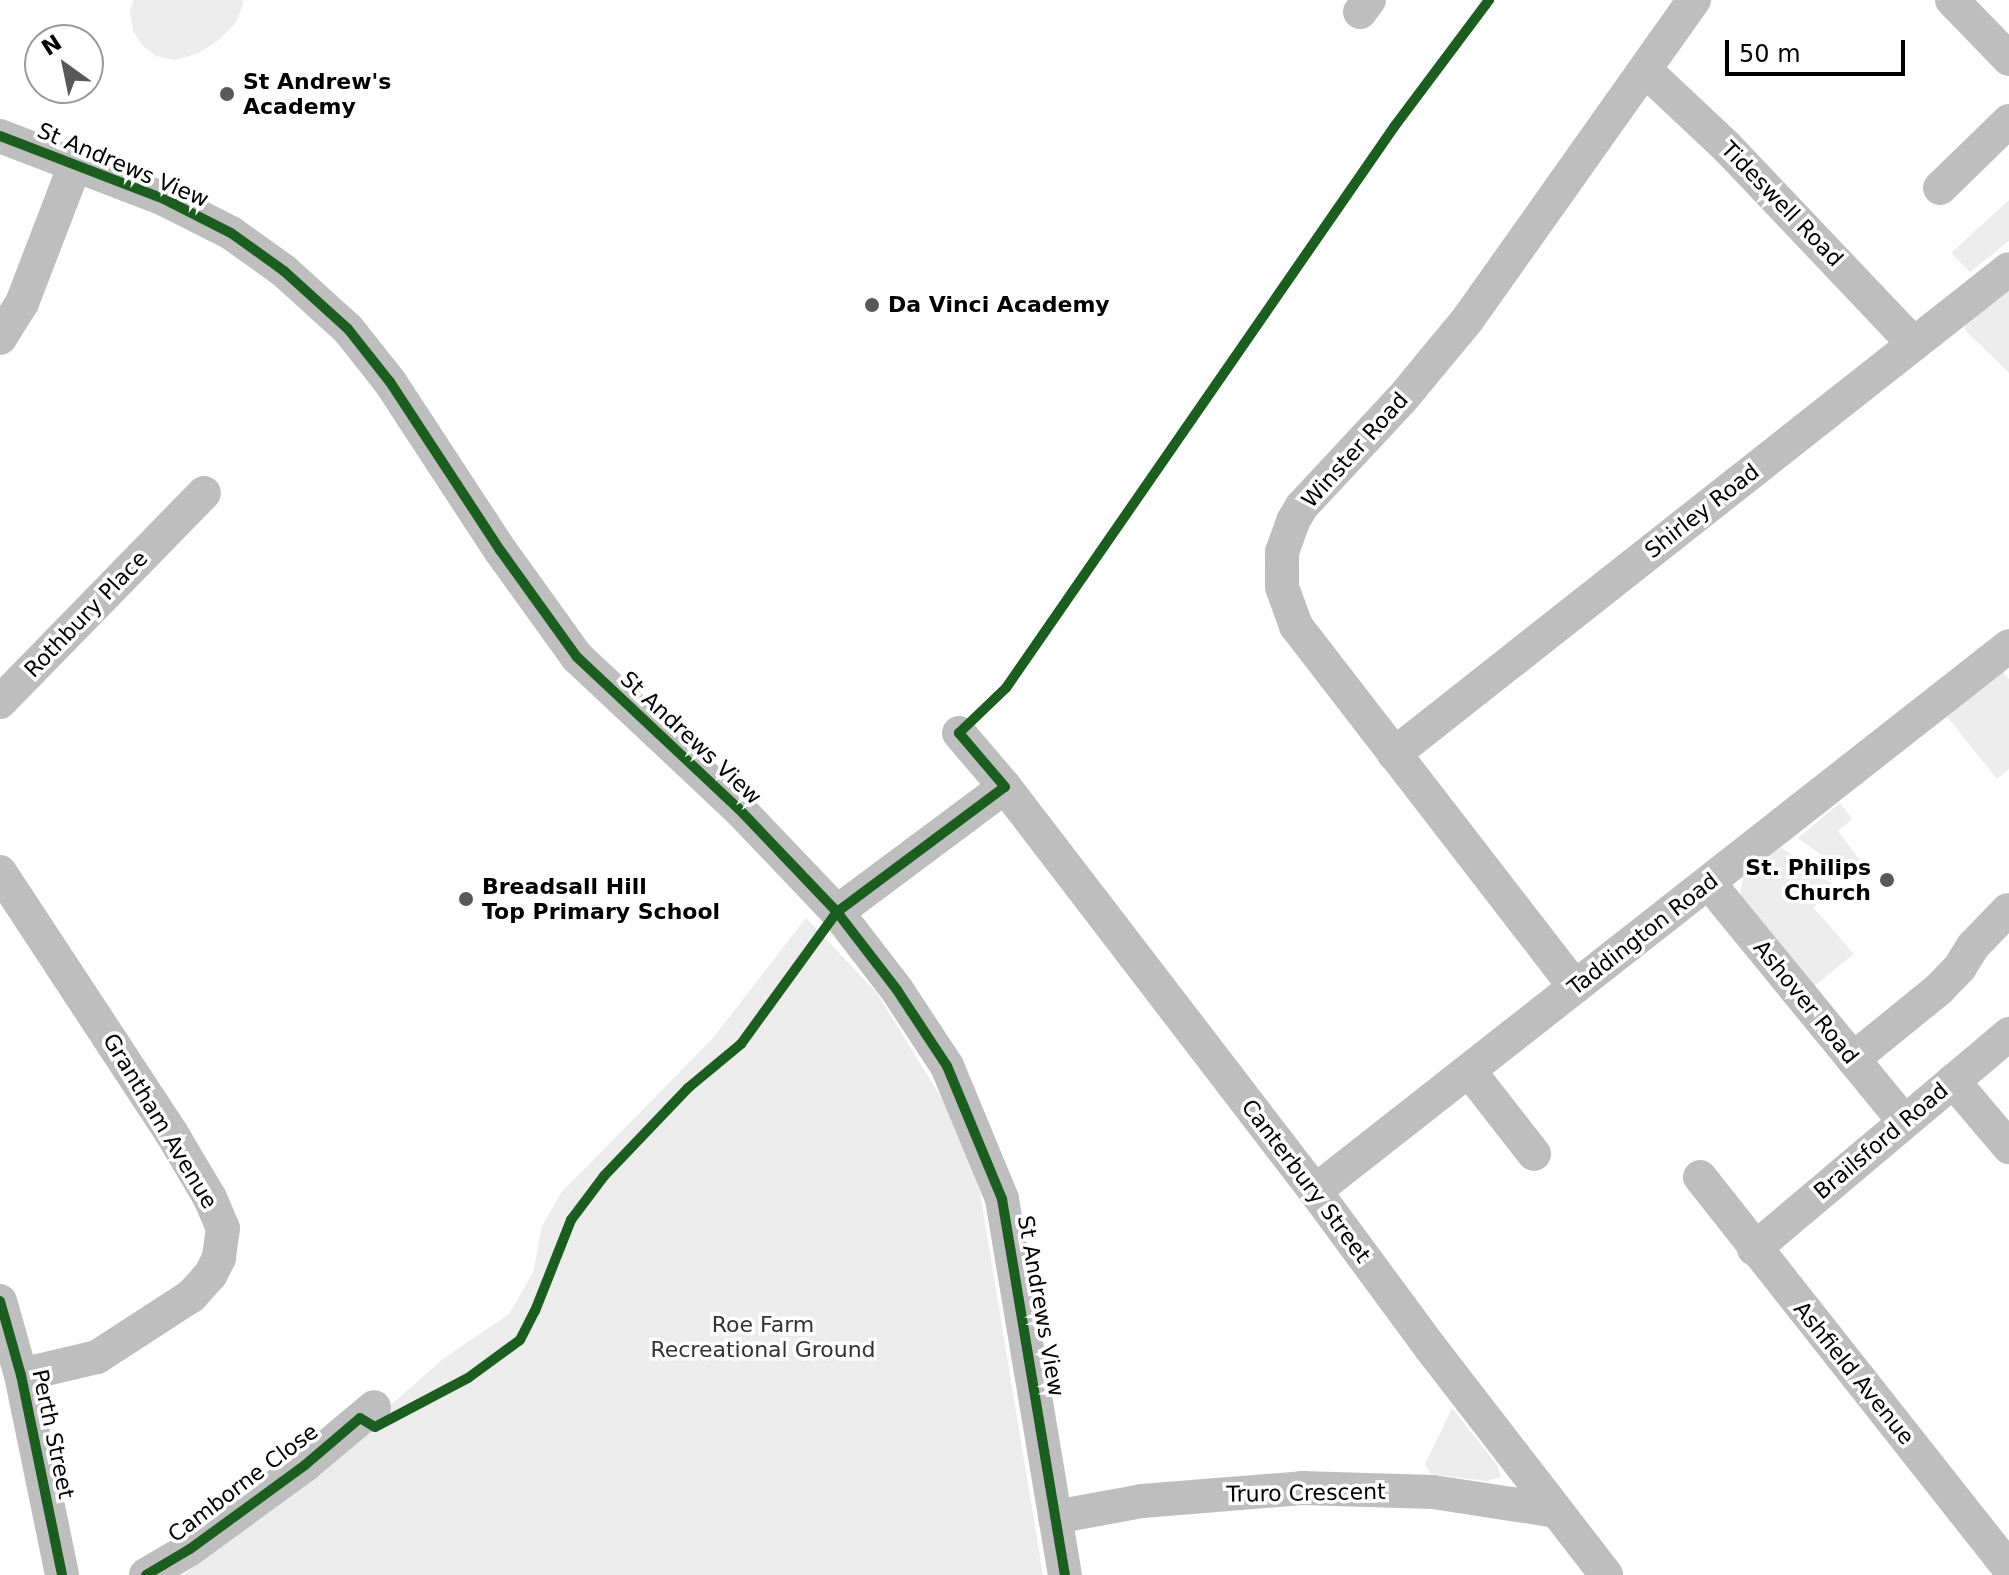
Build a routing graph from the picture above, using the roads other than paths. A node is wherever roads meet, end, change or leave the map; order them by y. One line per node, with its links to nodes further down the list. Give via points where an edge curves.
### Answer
1 (1694, 0): 4 (street, Winster Road)
2 (1952, 0): 3 (street)
3 (2009, 59)
4 (1645, 70): 11 (street, Tideswell Road, via 1757,178); 16 (street, Winster Road, via 1468,319 1320,485 1289,530 1281,566 1290,613)
5 (2009, 121): 8 (street)
6 (0, 136): 7 (street, St Andrews View)
7 (75, 165): 10 (street, via 22,303); 21 (street, St Andrews View, via 164,199 231,233 284,271 348,329 397,392 577,657 738,808)
8 (1940, 188)
9 (2009, 269): 11 (street, Shirley Road)
10 (0, 338)
11 (1914, 344): 16 (street, Shirley Road)
12 (204, 493): 14 (street, Rothbury Place, via 181,536)
13 (2009, 646): 19 (street, Taddington Road)
14 (0, 702)
15 (959, 733): 17 (street, Canterbury Street)
16 (1394, 754): 22 (street, Winster Road)
17 (1005, 787): 21 (street); 31 (street, Canterbury Street)
18 (0, 872): 34 (street, Grantham Avenue, via 172,1134 223,1228 219,1258 191,1296 97,1357)
19 (1709, 883): 22 (street, Taddington Road); 24 (street, Ashover Road)
20 (2008, 910): 24 (street, via 1939,989)
21 (837, 912): 37 (street, St Andrews View, via 947,1066 1002,1199)
22 (1575, 987): 25 (street, Taddington Road)
23 (2009, 1034): 26 (street, Brailsford Road)
24 (1853, 1059): 27 (street, Ashover Road)
25 (1470, 1072): 29 (street); 31 (street, Taddington Road)
26 (1953, 1081): 27 (street, Brailsford Road); 28 (street)
27 (1903, 1120): 32 (street, Brailsford Road)
28 (2009, 1147)
29 (1534, 1154)
30 (1700, 1177): 32 (street, Ashfield Avenue)
31 (1315, 1191): 36 (street, Canterbury Street)
32 (1754, 1249): 38 (street, Ashfield Avenue)
33 (0, 1301): 34 (street, Perth Street)
34 (21, 1375): 39 (street, Perth Street)
35 (374, 1407): 40 (street, Camborne Close, via 339,1422 203,1540)
36 (1557, 1511): 37 (street, Truro Crescent, via 1433,1492 1302,1488 1142,1501); 42 (street, Canterbury Street)
37 (1055, 1517): 41 (street, St Andrews View)
38 (2009, 1568)
39 (62, 1575)
40 (146, 1575)
41 (1065, 1575)
42 (1606, 1575)

